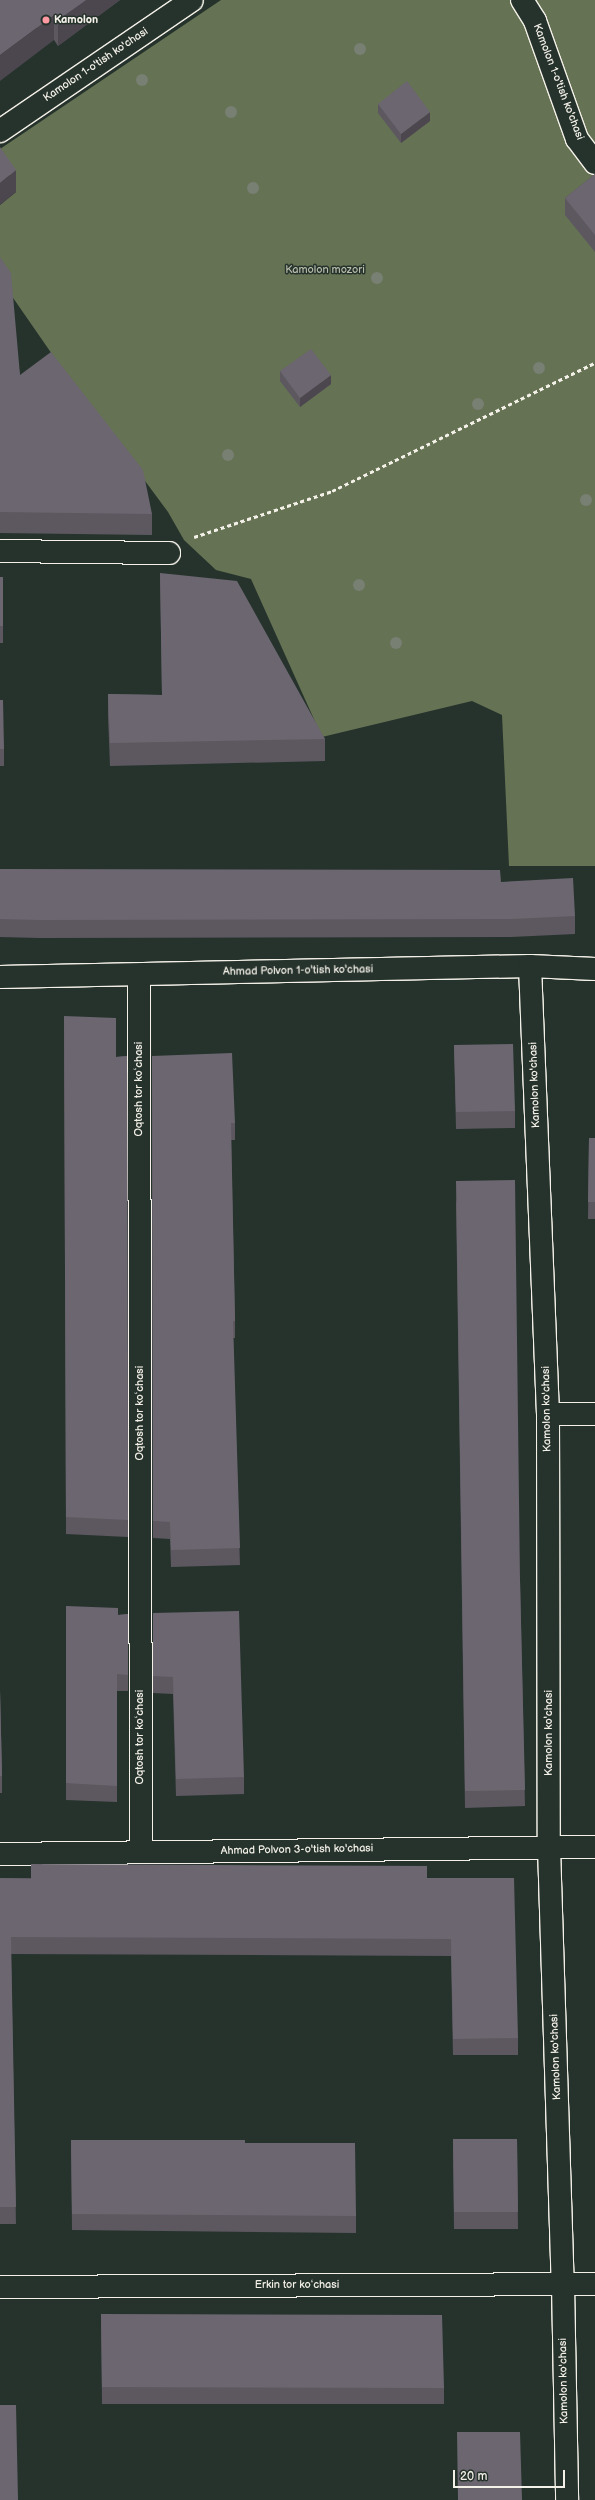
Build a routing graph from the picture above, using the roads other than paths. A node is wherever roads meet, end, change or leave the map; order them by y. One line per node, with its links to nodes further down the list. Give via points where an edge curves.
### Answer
1 (192, 0): 3 (street, Kamolon 1-o'tish ko'chasi)
2 (522, 0): 4 (street, Kamolon 1-o'tish ko'chasi, via 536,21 577,139)
3 (0, 131)
4 (595, 163)
5 (0, 551): 6 (street)
6 (169, 553)
7 (530, 966): 8 (street, Ahmad Polvon 1-o'tish ko'chasi); 9 (street, Ahmad Polvon 1-o'tish ko'chasi); 11 (street, Kamolon ko'chasi)
8 (595, 968)
9 (139, 975): 10 (street, Ahmad Polvon 1-o'tish ko'chasi); 15 (street, Oqtosh tor koʻchasi)
10 (0, 977)
11 (548, 1414): 12 (street); 13 (street, Kamolon ko'chasi)
12 (595, 1414)
13 (550, 1847): 14 (street, Ahmad Polvon 3-o'tish ko'chasi); 15 (street, Ahmad Polvon 3-o'tish ko'chasi); 17 (street, Kamolon ko'chasi)
14 (595, 1847)
15 (141, 1852): 16 (street, Ahmad Polvon 3-o'tish ko'chasi)
16 (0, 1854)
17 (563, 2284): 18 (street, Erkin tor koʻchasi); 19 (street, Erkin tor koʻchasi); 20 (street, Kamolon ko'chasi)
18 (595, 2284)
19 (0, 2287)
20 (566, 2500)

